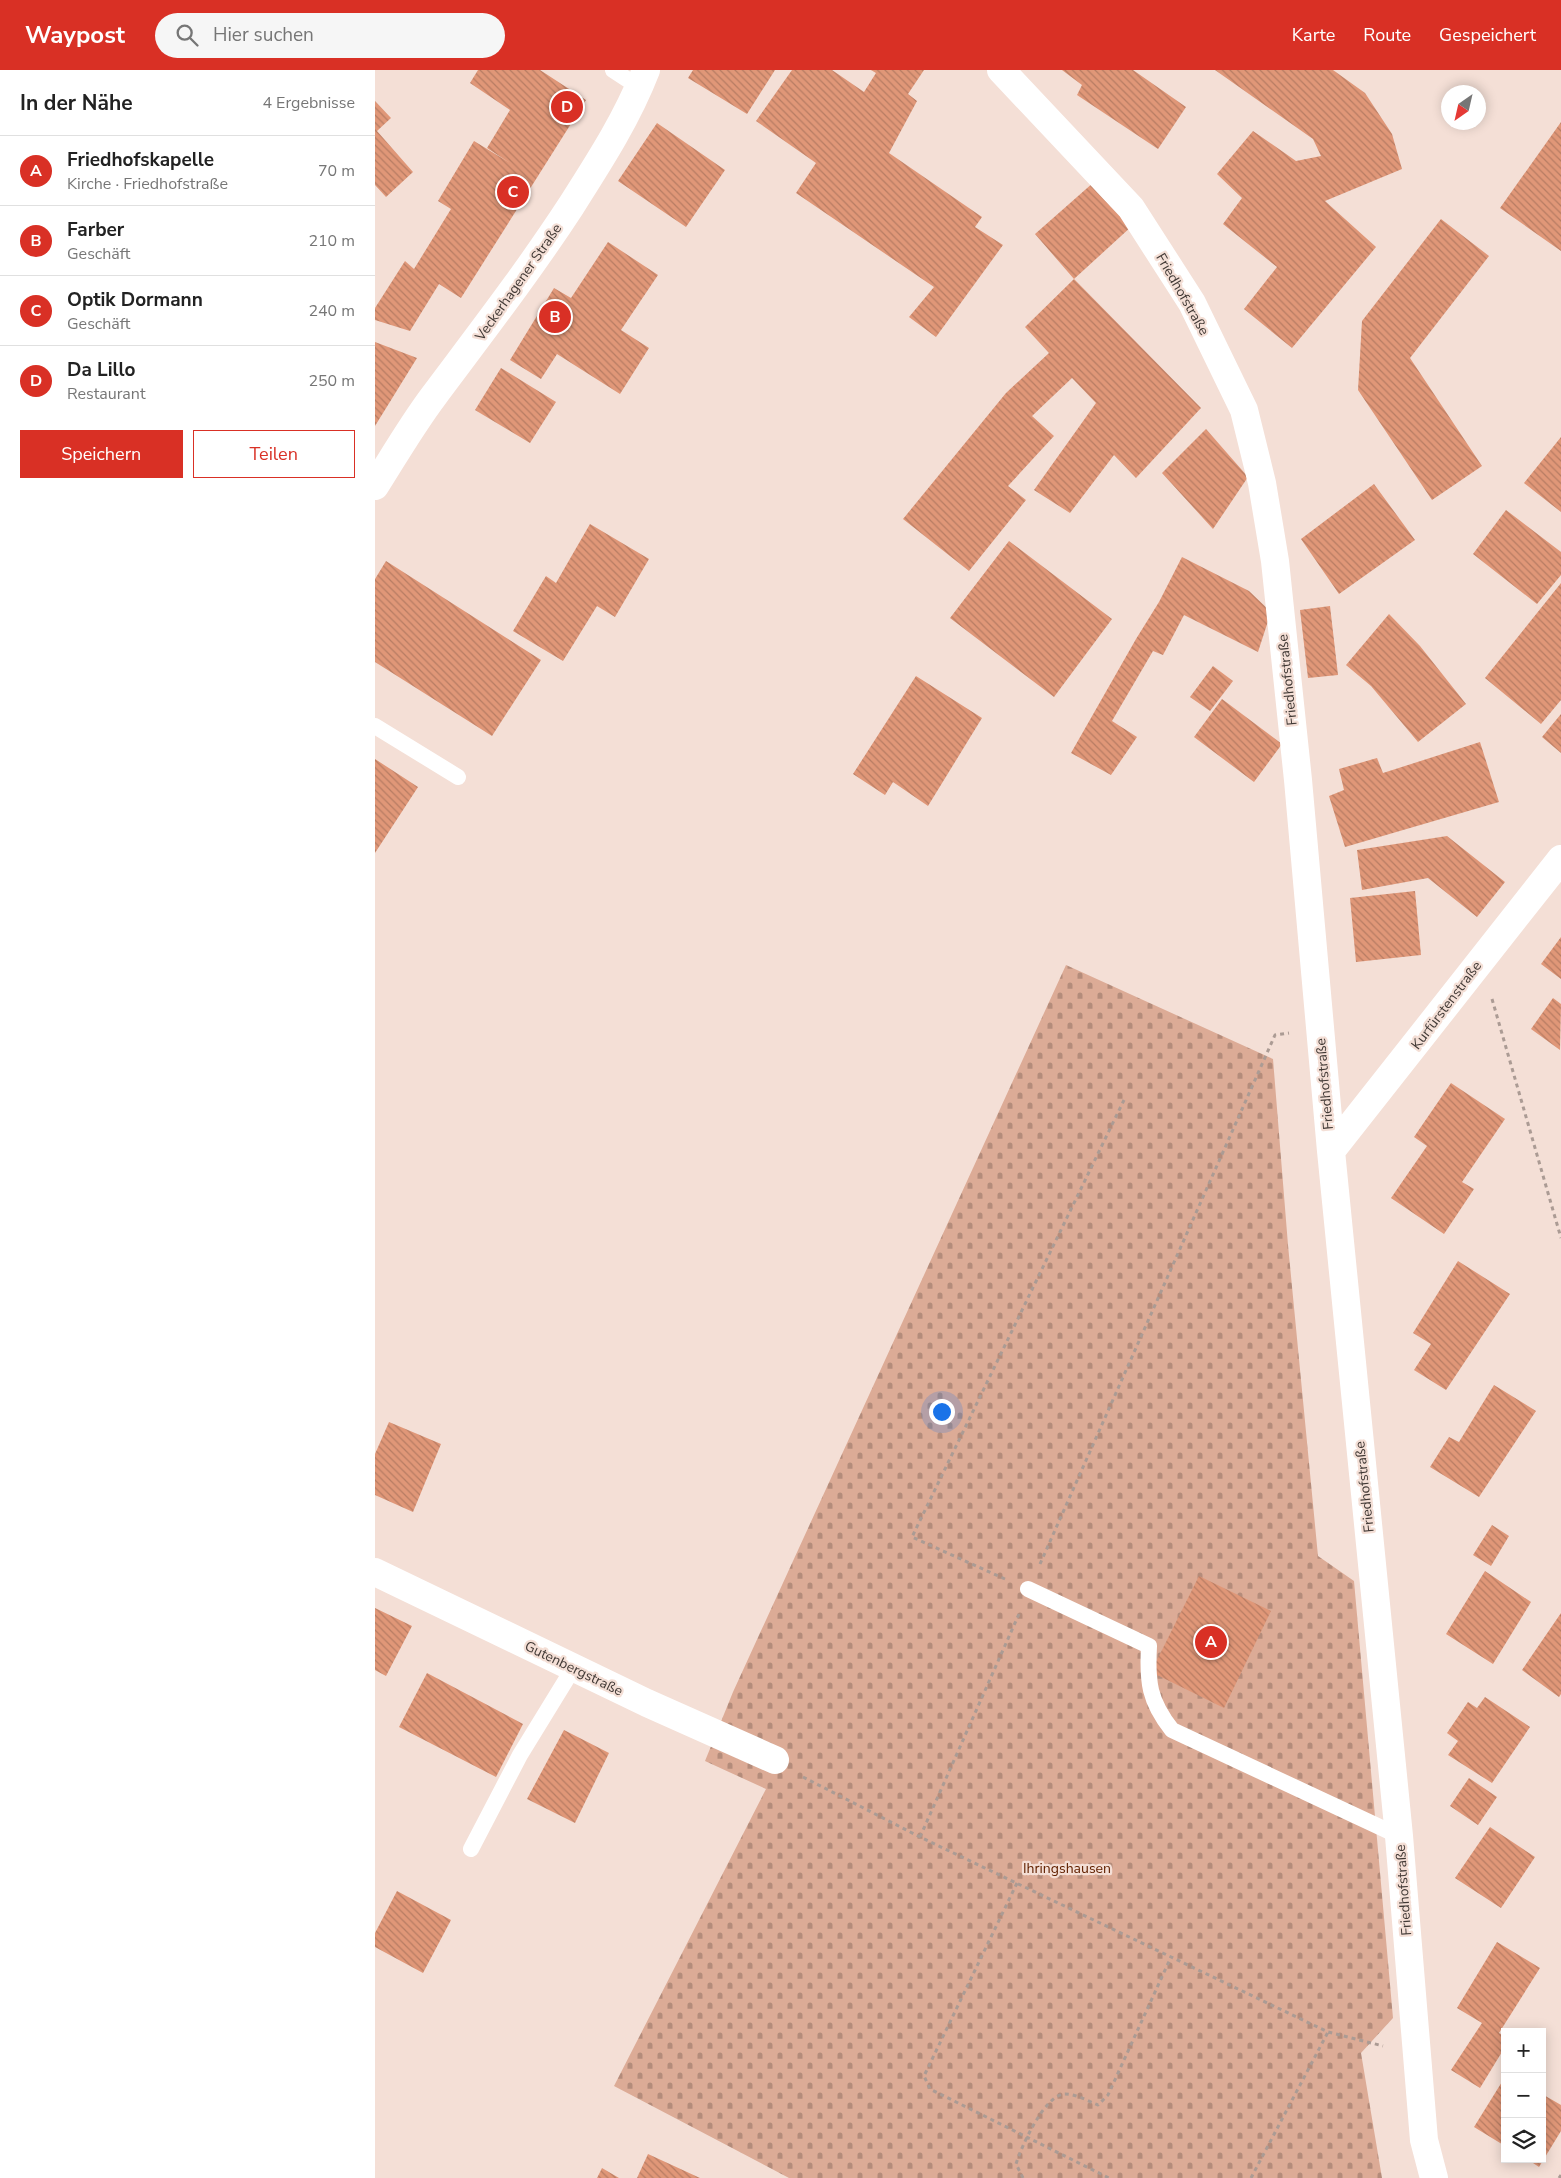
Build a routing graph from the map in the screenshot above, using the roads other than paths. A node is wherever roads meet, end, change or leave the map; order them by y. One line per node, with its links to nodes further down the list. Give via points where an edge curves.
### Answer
1 (613, 70): 3 (lane)
2 (1001, 70): 8 (street, Friedhofstraße, via 1131,208 1192,303 1244,410 1263,482 1275,561)
3 (643, 79): 4 (street, Veckerhagener Straße, via 615,138 546,243 480,338 432,398)
4 (375, 486)
5 (375, 726): 6 (lane)
6 (458, 777)
7 (1561, 859): 8 (street, Kurfürstenstraße)
8 (1331, 1152): 13 (street, Friedhofstraße)
9 (375, 1572): 11 (street, Gutenbergstraße)
10 (1028, 1589): 13 (lane, via 1149,1646 1150,1690 1158,1712 1172,1730)
11 (574, 1667): 12 (street, Gutenbergstraße); 14 (lane, via 520,1755)
12 (775, 1760)
13 (1399, 1836): 15 (street, Friedhofstraße, via 1423,2140)
14 (471, 1849)
15 (1434, 2178)

